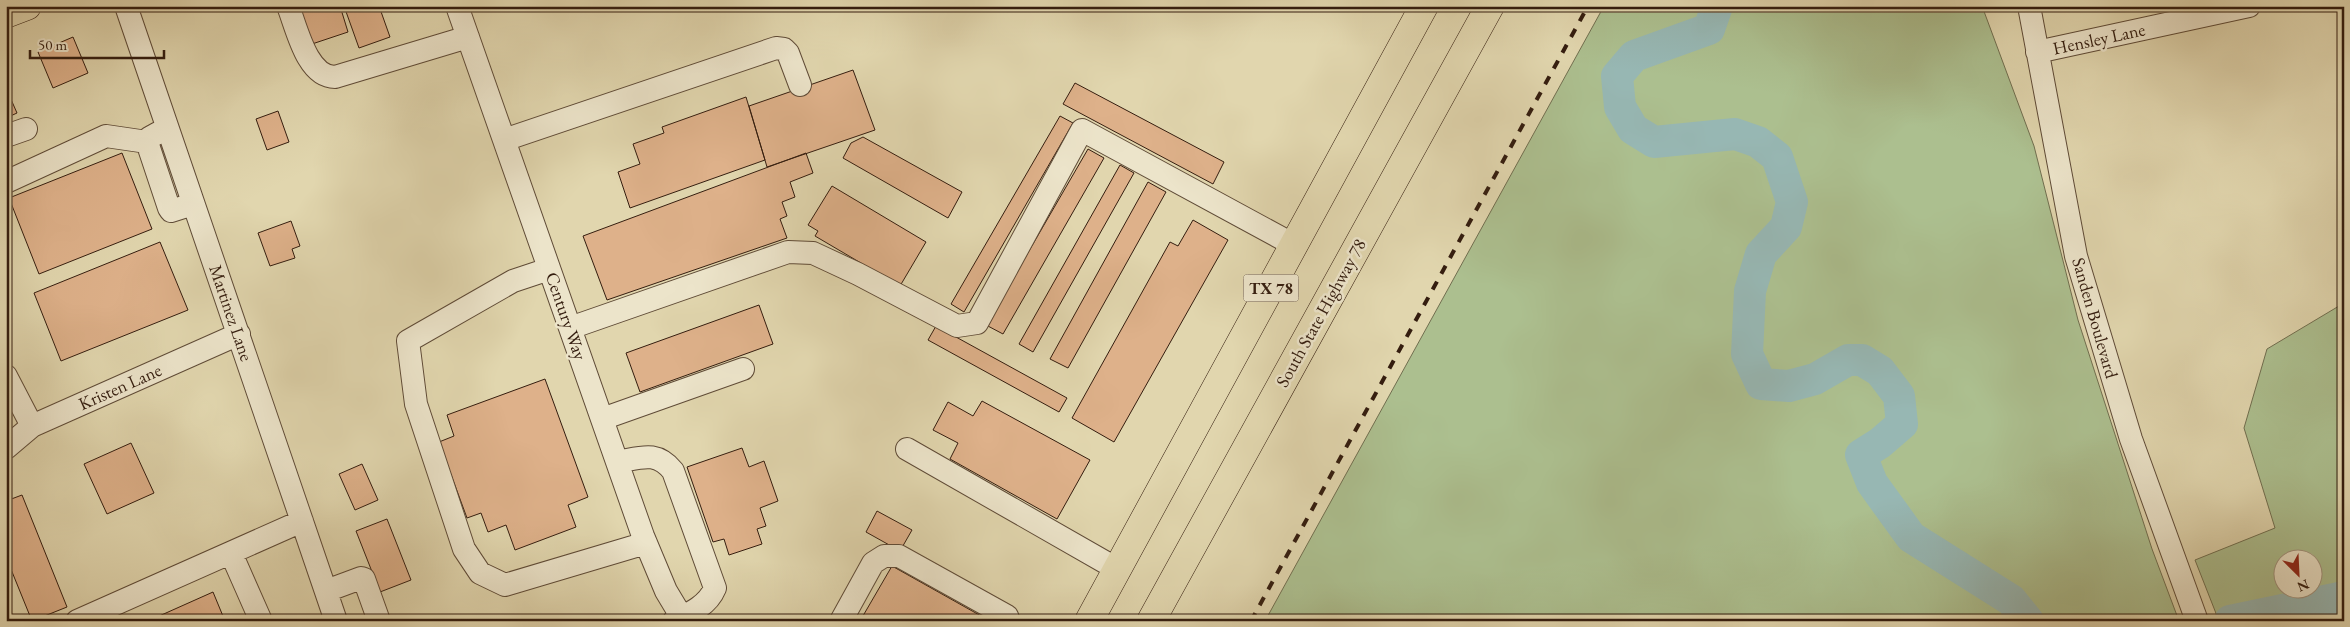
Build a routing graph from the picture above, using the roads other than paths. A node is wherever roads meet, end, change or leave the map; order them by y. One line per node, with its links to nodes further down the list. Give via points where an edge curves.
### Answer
1 (27, 6): 10 (main road)
2 (126, 6): 14 (street, Martinez Lane)
3 (288, 6): 11 (street, via 312,66 325,77 335,77)
4 (458, 6): 11 (street, Century Way)
5 (1424, 6): 19 (main road, TX 78)
6 (1490, 6): 43 (main road, South State Highway 78 / TX 78)
7 (2029, 6): 12 (street, Sanden Boulevard)
8 (2249, 6): 9 (street, Hensley Lane)
9 (2202, 12): 12 (street, Hensley Lane)
10 (6, 14)
11 (468, 37): 15 (street, Century Way)
12 (2037, 52): 44 (street, Sanden Boulevard, via 2076,256 2131,439)
13 (800, 84): 15 (street, via 788,52 776,48)
14 (167, 128): 16 (street); 18 (street, Martinez Lane)
15 (504, 140): 20 (street, Century Way)
16 (147, 142): 17 (street, via 106,136); 18 (street, via 171,211)
17 (6, 182)
18 (193, 204): 22 (street, Martinez Lane)
19 (1294, 245): 21 (street, via 1082,130 977,323 958,326 812,252 788,252); 33 (main road, TX 78)
20 (549, 269): 21 (street, Century Way); 31 (street, via 513,281 408,341 416,404 464,549 480,573 505,585)
21 (570, 328): 25 (street, Century Way)
22 (238, 334): 26 (street, Kristen Lane); 30 (street, Martinez Lane)
23 (743, 369): 25 (street)
24 (6, 376): 26 (street)
25 (602, 419): 29 (street, Century Way)
26 (32, 426): 27 (street, Kristen Lane)
27 (6, 448)
28 (907, 449): 33 (street)
29 (617, 462): 31 (street, Century Way); 35 (street, via 654,456 665,461 673,471 715,588 703,605)
30 (302, 521): 32 (street); 34 (street, Martinez Lane)
31 (646, 543): 35 (street, Century Way)
32 (231, 553): 36 (street); 37 (street)
33 (1116, 569): 42 (main road, TX 78)
34 (326, 591): 38 (street, Martinez Lane); 39 (street, via 364,579)
35 (680, 620)
36 (77, 621)
37 (261, 621)
38 (336, 621)
39 (379, 621)
40 (841, 621): 41 (street, via 873,564 884,556 907,560 1007,616)
41 (1009, 621)
42 (1088, 621)
43 (1151, 621)
44 (2197, 621)

